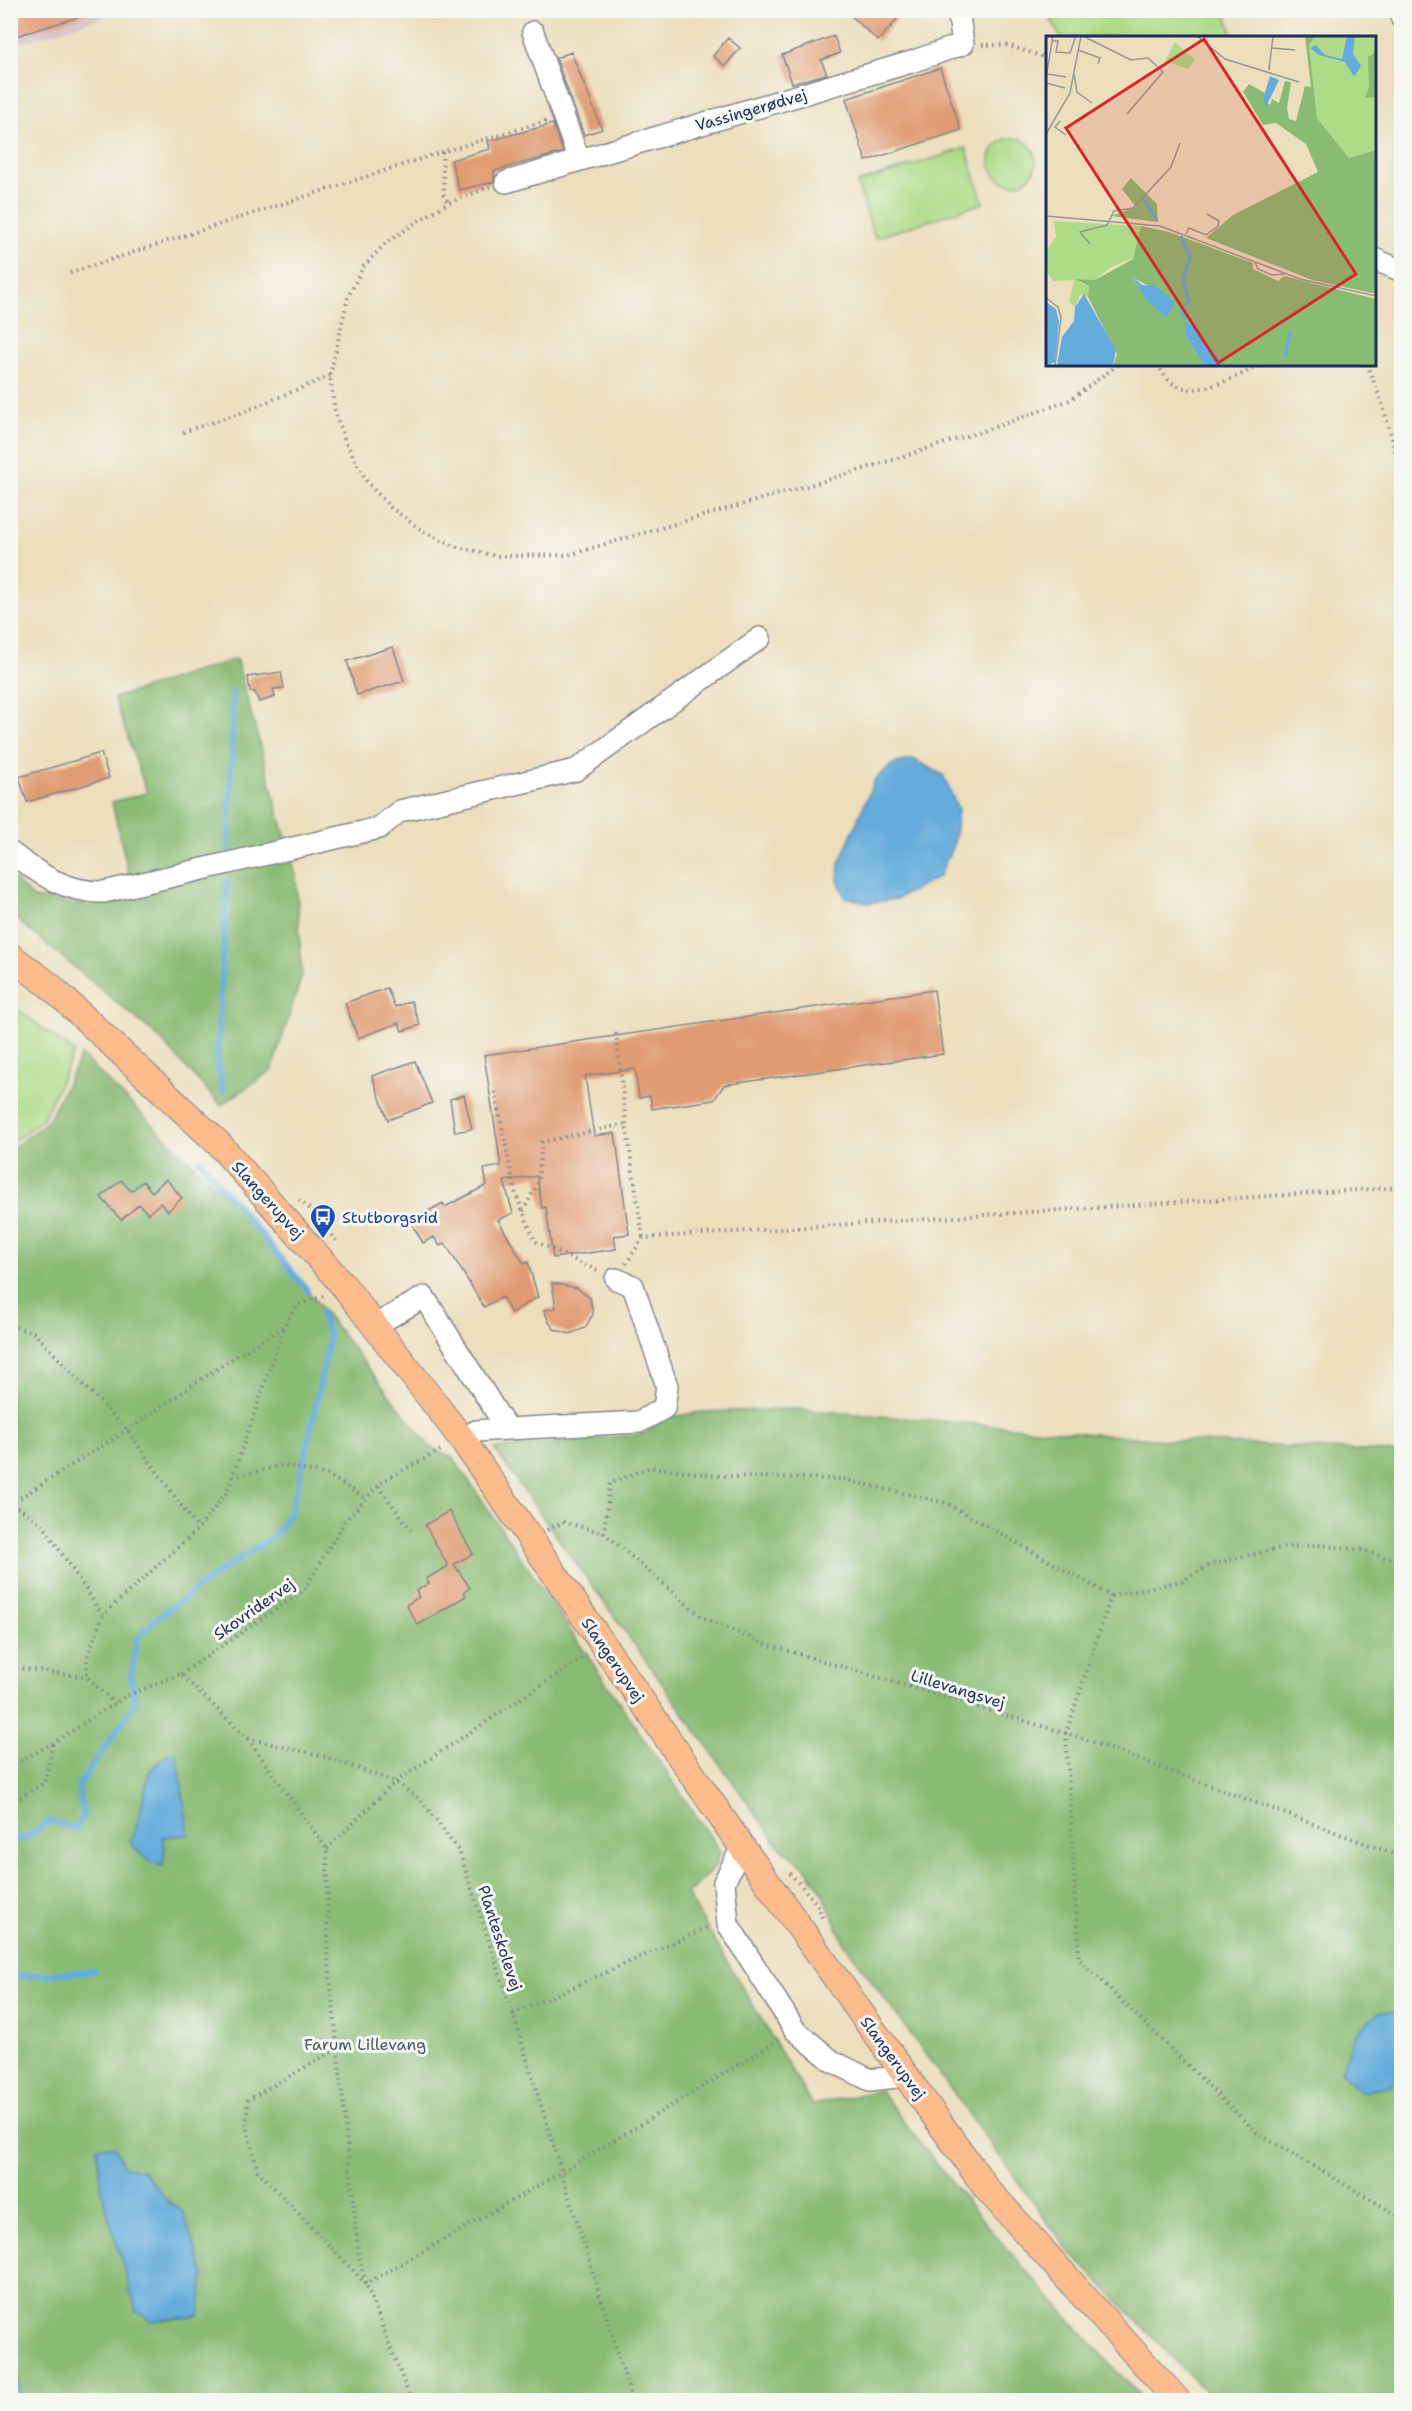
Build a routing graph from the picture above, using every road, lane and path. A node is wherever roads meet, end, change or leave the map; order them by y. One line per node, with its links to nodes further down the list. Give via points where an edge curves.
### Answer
1 (958, 10): 5 (street)
2 (1399, 10): 3 (street)
3 (1401, 19)
4 (533, 32): 7 (street)
5 (963, 44): 6 (path, via 1006,45); 9 (street, Vassingerødvej)
6 (1046, 58)
7 (564, 117): 8 (path); 9 (street)
8 (442, 152): 11 (path, via 444,195); 14 (path)
9 (579, 160): 10 (street, Vassingerødvej)
10 (506, 182): 11 (path)
11 (448, 203): 19 (path, via 385,244 363,267 348,297)
12 (1376, 260): 13 (street)
13 (1401, 272)
14 (70, 273)
15 (1116, 366): 19 (path, via 1070,400 848,474 568,555 496,556 454,546 424,532 390,507 367,482 346,443 335,412)
16 (1159, 366): 17 (path, via 1167,380 1188,391)
17 (1259, 366)
18 (1367, 366): 21 (path, via 1383,406)
19 (330, 376): 20 (path)
20 (183, 432)
21 (1401, 476)
22 (760, 638): 23 (street, via 576,770 400,810 379,828 104,891 88,892 62,885)
23 (10, 852)
24 (10, 956): 34 (main road, Slangerupvej, via 48,985 218,1143 343,1285)
25 (616, 1034): 27 (path)
26 (495, 1092): 29 (path, via 507,1162)
27 (626, 1124): 29 (path, via 542,1142 538,1183); 30 (path)
28 (1401, 1187): 30 (path)
29 (523, 1212): 31 (path, via 535,1241)
30 (644, 1238): 31 (path)
31 (616, 1279): 36 (street, via 633,1286 667,1386 664,1408 639,1422)
32 (316, 1300): 35 (path, via 297,1305)
33 (10, 1325): 37 (path, via 34,1333)
34 (374, 1326): 36 (street, via 424,1297); 38 (main road, Slangerupvej)
35 (284, 1327): 37 (path); 39 (path)
36 (507, 1429): 38 (street, via 476,1431)
37 (127, 1430): 42 (path); 44 (path)
38 (462, 1439): 40 (path, Skovridervej); 47 (main road, Slangerupvej)
39 (233, 1477): 41 (path, via 284,1465 328,1475); 44 (path, via 227,1492)
40 (378, 1486): 41 (path, Skovridervej); 45 (path)
41 (367, 1499): 53 (path, Skovridervej, via 345,1521 303,1590)
42 (11, 1502): 43 (path); 50 (path, via 43,1525)
43 (10, 1510)
44 (198, 1529): 50 (path)
45 (411, 1530)
46 (604, 1533): 47 (path, Lillevangsvej, via 563,1522); 49 (path, via 610,1483 651,1467 720,1476 842,1479 946,1503); 56 (path, Lillevangsvej, via 702,1617 762,1643)
47 (531, 1537): 51 (main road, Slangerupvej)
48 (1401, 1557): 49 (path, via 1386,1558 1363,1550 1318,1545 1285,1547 1212,1564 1182,1581)
49 (1111, 1596): 56 (path)
50 (103, 1615): 54 (path, via 87,1658)
51 (603, 1645): 61 (path); 63 (main road, Slangerupvej)
52 (10, 1667): 54 (path)
53 (181, 1674): 55 (path); 57 (path)
54 (87, 1677): 55 (path)
55 (114, 1704): 58 (path)
56 (1066, 1734): 65 (path, Lillevangsvej); 72 (path, via 1079,1959 1257,2133)
57 (247, 1738): 61 (path, Planteskolevej, via 326,1757); 64 (path)
58 (53, 1743): 60 (path); 62 (path, via 44,1783)
59 (10, 1758): 60 (path)
60 (13, 1766)
61 (395, 1782): 64 (path); 67 (path, Planteskolevej, via 421,1800 459,1851)
62 (10, 1804)
63 (742, 1847): 66 (street, via 724,1882); 70 (main road, Slangerupvej)
64 (327, 1849): 69 (path, via 328,1956)
65 (1401, 1857)
66 (728, 1924): 67 (path, via 705,1926); 68 (street)
67 (513, 2014): 71 (path, Planteskolevej)
68 (795, 2030): 70 (street, via 832,2061 870,2080); 71 (path)
69 (338, 2049): 73 (path, via 358,2258); 73 (path, via 248,2100 246,2126 258,2171)
70 (905, 2076): 76 (main road, Slangerupvej, via 987,2189)
71 (562, 2172): 73 (path); 75 (path, Planteskolevej)
72 (1401, 2218)
73 (366, 2284): 74 (path)
74 (411, 2400)
75 (632, 2400)
76 (1176, 2400)

